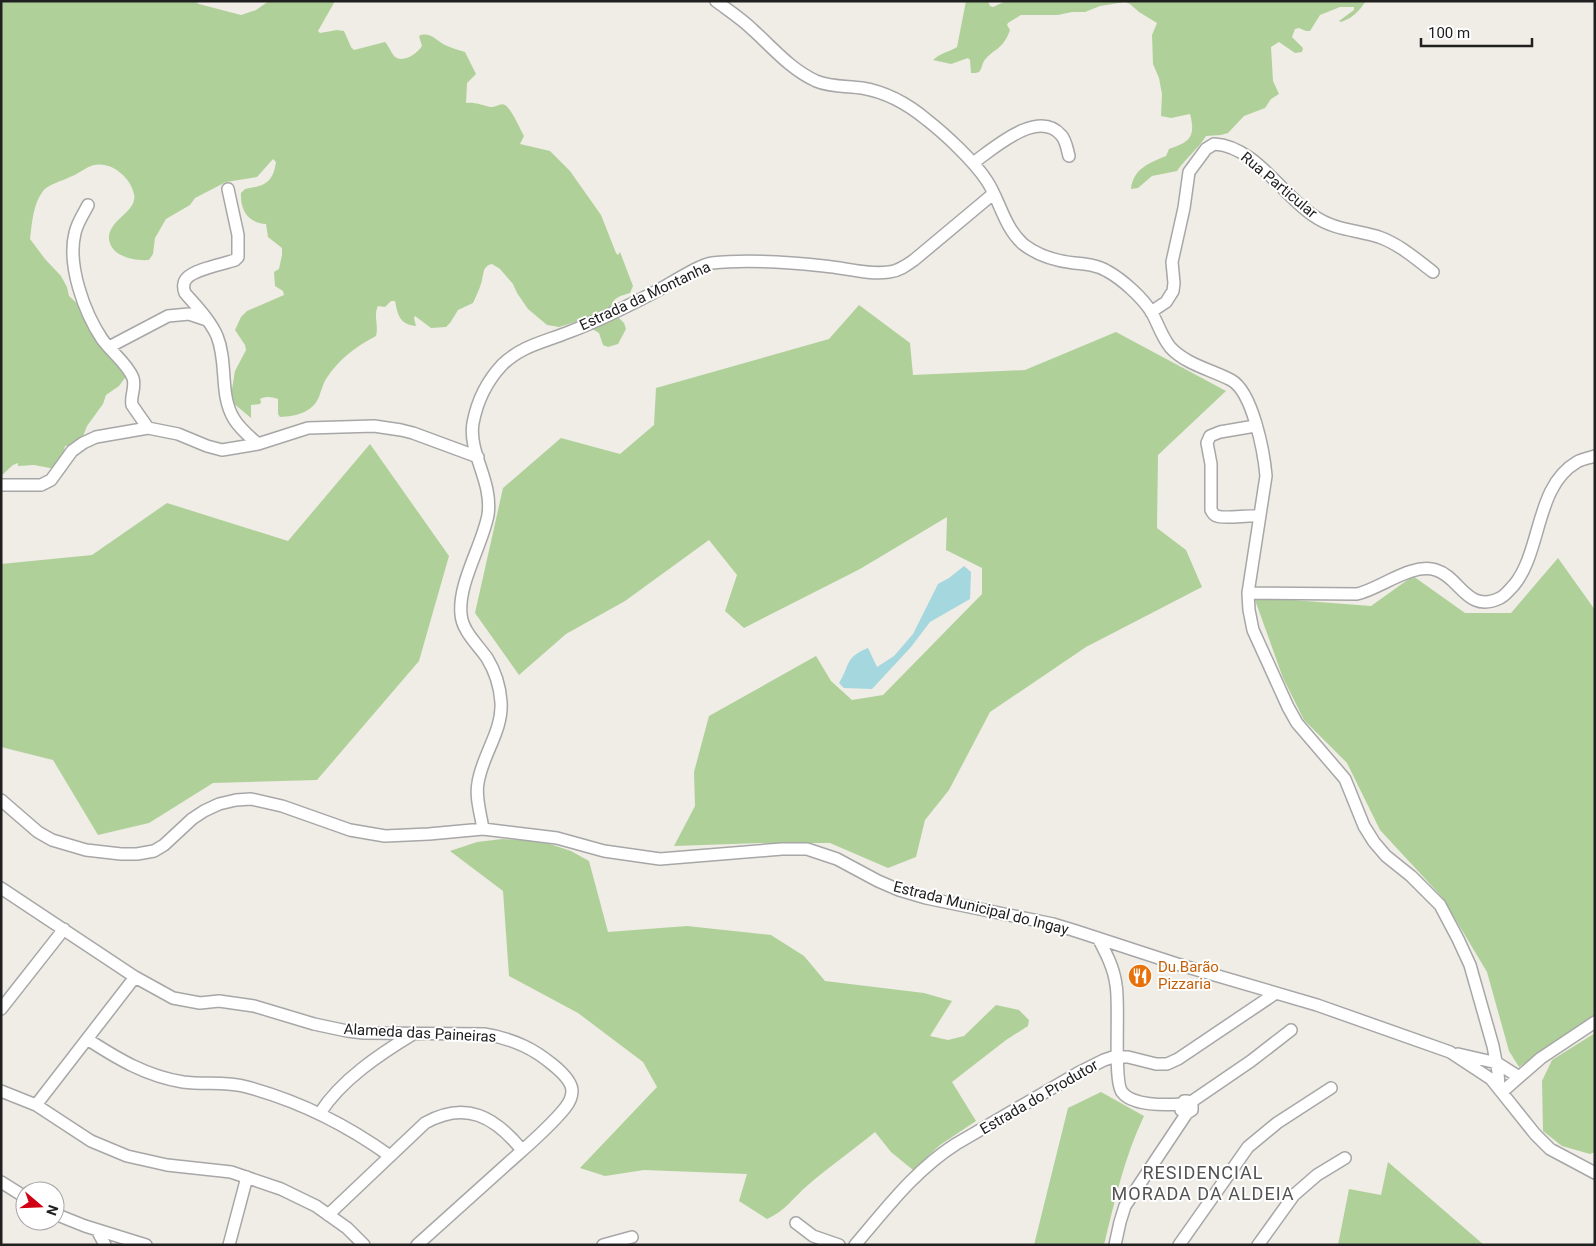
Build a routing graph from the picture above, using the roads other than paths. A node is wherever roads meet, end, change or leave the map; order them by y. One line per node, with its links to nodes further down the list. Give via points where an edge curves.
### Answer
1 (716, 1): 3 (street, via 804,75 818,82 862,88 913,108)
2 (1069, 156): 3 (street, via 1060,133 1045,126 1022,130)
3 (973, 163): 5 (street)
4 (228, 189): 9 (street, via 238,235 238,256 235,260 190,275 184,284 185,293)
5 (993, 194): 8 (street, via 1005,220 1024,244 1051,258 1106,269); 15 (street, Estrada da Montanha, via 914,260 892,272 777,262 706,264 613,314 523,348 502,365 485,387 473,425)
6 (88, 205): 10 (street, via 75,232 74,265 88,310)
7 (1432, 272): 8 (street, Rua Particular, via 1404,250 1379,237 1338,228 1315,217 1247,155 1231,147 1214,144 1188,172 1172,262 1174,291 1166,302)
8 (1151, 312): 11 (street, via 1171,348 1238,386)
9 (207, 320): 10 (street, via 189,314 168,316); 13 (street, via 220,347 230,412)
10 (109, 347): 12 (street, via 132,377 132,405)
11 (1255, 426): 17 (street, via 1266,476); 17 (street, via 1220,432 1210,436 1207,443 1213,514 1222,517)
12 (148, 428): 13 (street, via 178,434 215,449); 16 (street, via 109,434 83,443 72,451 51,480 41,486)
13 (258, 444): 15 (street, via 308,428 374,426 413,433)
14 (1595, 456): 18 (street, via 1577,462 1554,485 1522,575 1499,598 1486,602 1470,598 1448,576 1433,569 1414,570 1357,594)
15 (478, 457): 20 (street, Estrada da Montanha, via 486,483 488,512 463,594 461,615 465,628 492,667 502,704 500,720 477,786)
16 (1, 485)
17 (1259, 516): 18 (street)
18 (1248, 593): 37 (street, via 1253,630 1297,723 1345,778 1364,826 1374,842 1440,905 1454,930 1470,965)
19 (1, 800): 20 (street, Estrada Municipal do Ingay, via 52,840 86,850 121,854 154,851 204,811 236,800 268,802 372,835)
20 (484, 829): 23 (street, Estrada Municipal do Ingay, via 557,838 604,851 660,858 782,848 807,849 837,859 899,890 1053,924)
21 (1, 888): 22 (street, Alameda das Paineiras)
22 (64, 929): 24 (street, Alameda das Paineiras); 26 (street)
23 (1098, 938): 25 (street, Estrada Municipal do Ingay); 36 (street, via 1112,966 1116,985)
24 (135, 977): 29 (street, Alameda das Paineiras, via 187,1002 220,1001 254,1006); 32 (street)
25 (1276, 993): 35 (street, Estrada Municipal do Ingay); 36 (street, Estrada do Produtor, via 1178,1060 1156,1064)
26 (1, 1009)
27 (1595, 1022): 38 (street)
28 (1291, 1030): 43 (street)
29 (364, 1033): 30 (street, Alameda das Paineiras); 34 (street)
30 (392, 1033): 31 (street, Alameda das Paineiras); 33 (street)
31 (414, 1033): 33 (street); 45 (street, Alameda das Paineiras, via 503,1037 525,1046 564,1075 570,1083 571,1099)
32 (87, 1039): 42 (street); 44 (street, via 126,1064 158,1077 247,1086)
33 (396, 1044): 34 (street)
34 (383, 1052): 44 (street, via 334,1094)
35 (1450, 1052): 37 (street, Estrada Municipal do Ingay); 40 (street, Estrada Municipal do Ingay, via 1486,1075)
36 (1118, 1056): 43 (street, via 1119,1088 1124,1095 1146,1103); 65 (street, Estrada do Produtor, via 1090,1066 940,1154)
37 (1497, 1063): 38 (street, Estrada Municipal do Ingay); 40 (street)
38 (1519, 1077): 40 (street)
39 (1330, 1088): 67 (street, via 1277,1123 1248,1147)
40 (1501, 1089): 48 (street, Estrada Municipal do Ingay, via 1550,1150)
41 (1, 1091): 42 (street)
42 (36, 1105): 49 (street, via 91,1141 127,1156)
43 (1186, 1107): 66 (street, via 1125,1206)
44 (320, 1113): 46 (street, via 361,1135)
45 (522, 1150): 46 (street, via 511,1136 488,1119 458,1112 437,1116 425,1123); 62 (street, Alameda das Paineiras)
46 (390, 1156): 52 (street)
47 (1344, 1158): 68 (street, via 1294,1195)
48 (1595, 1173)
49 (247, 1176): 52 (street, via 301,1198); 60 (street)
50 (1, 1182): 51 (street)
51 (15, 1191)
52 (328, 1215): 61 (street)
53 (65, 1218): 55 (street)
54 (796, 1223): 64 (street, via 814,1236)
55 (97, 1230): 57 (street); 58 (street)
56 (632, 1237): 63 (street)
57 (119, 1240): 59 (street)
58 (105, 1245)
59 (146, 1245)
60 (229, 1245)
61 (364, 1245)
62 (416, 1245)
63 (603, 1245)
64 (839, 1245)
65 (855, 1245)
66 (1115, 1245)
67 (1179, 1245)
68 (1258, 1245)

